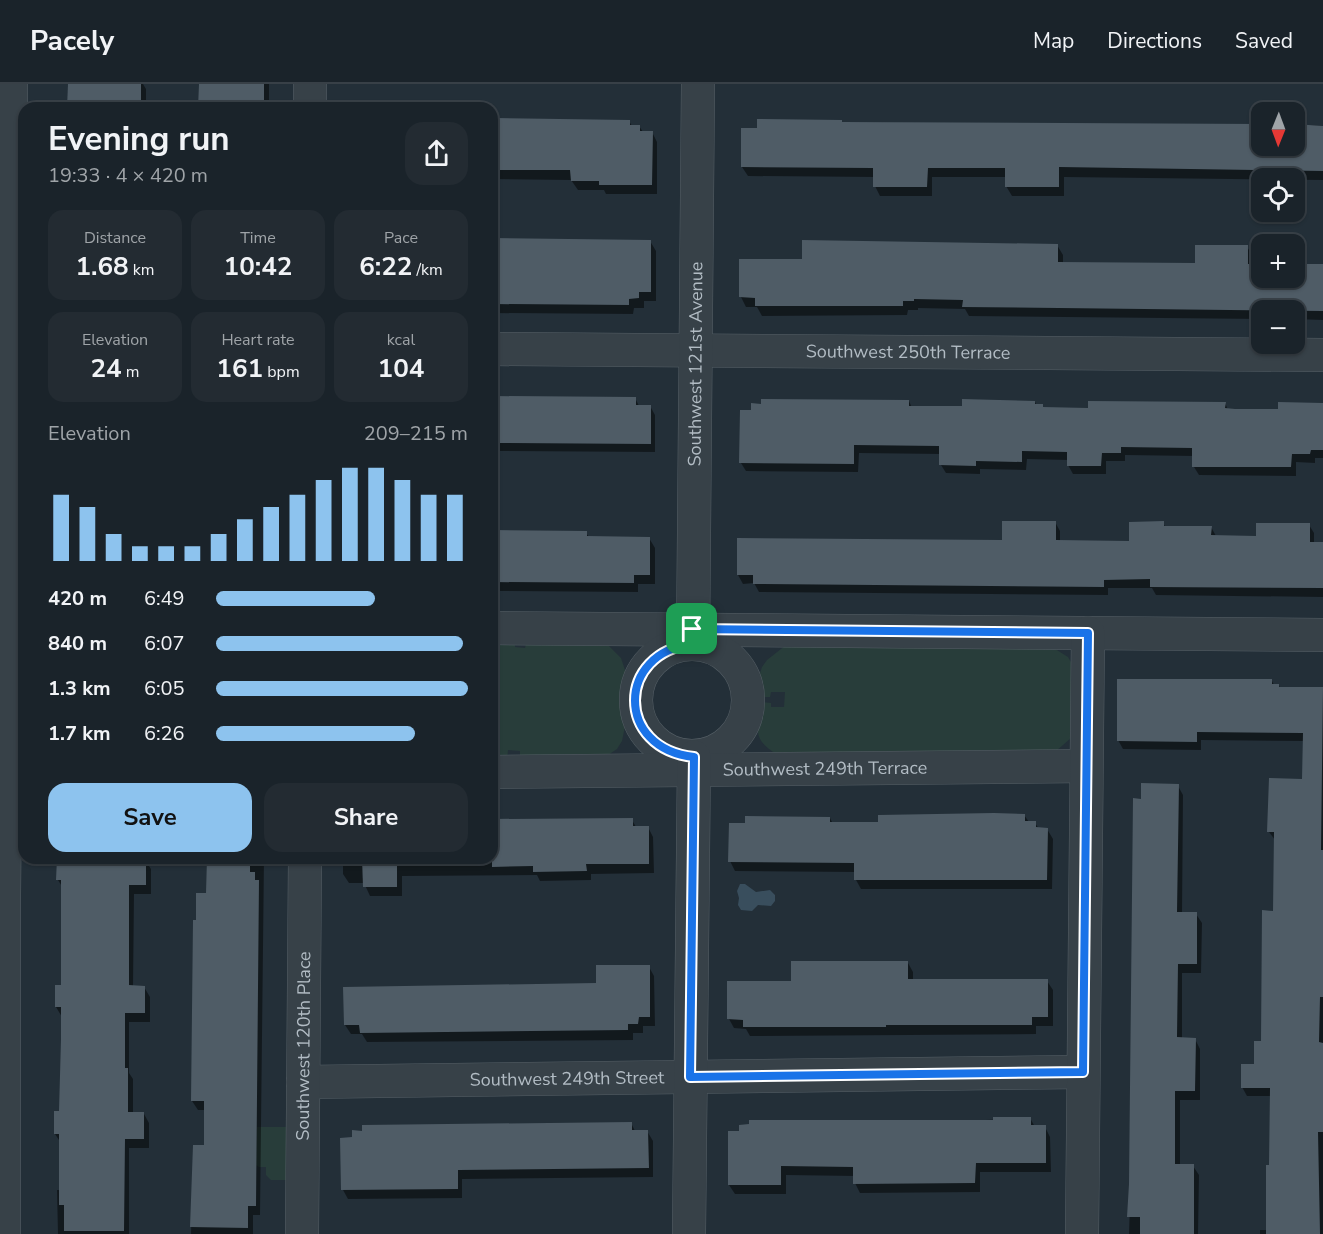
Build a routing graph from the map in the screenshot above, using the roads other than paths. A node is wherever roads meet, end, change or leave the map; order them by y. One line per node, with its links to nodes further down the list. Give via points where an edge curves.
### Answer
1 (11, 84): 12 (street)
2 (310, 84): 4 (street)
3 (698, 84): 6 (street, Southwest 121st Avenue)
4 (310, 102)
5 (498, 349): 6 (street, Southwest 250th Terrace)
6 (696, 350): 7 (street, Southwest 250th Terrace); 11 (street, Southwest 121st Avenue)
7 (1323, 356)
8 (498, 628): 11 (street)
9 (1088, 633): 10 (street); 11 (street); 14 (street)
10 (1323, 635)
11 (692, 637): 13 (street, via 725,655 737,667 748,699 745,720 733,739); 13 (street, via 650,663 635,695 638,718 651,739)
12 (3, 643): 20 (street)
13 (694, 764): 14 (street, Southwest 249th Terrace); 15 (street, Southwest 249th Terrace); 18 (street)
14 (1086, 766): 17 (street)
15 (498, 772)
16 (305, 864): 19 (street, Southwest 120th Place)
17 (1083, 1072): 18 (street, Southwest 249th Street); 23 (street)
18 (690, 1077): 19 (street, Southwest 249th Street); 22 (street)
19 (303, 1082): 21 (street, Southwest 120th Place)
20 (4, 1234)
21 (302, 1234)
22 (688, 1234)
23 (1082, 1234)

